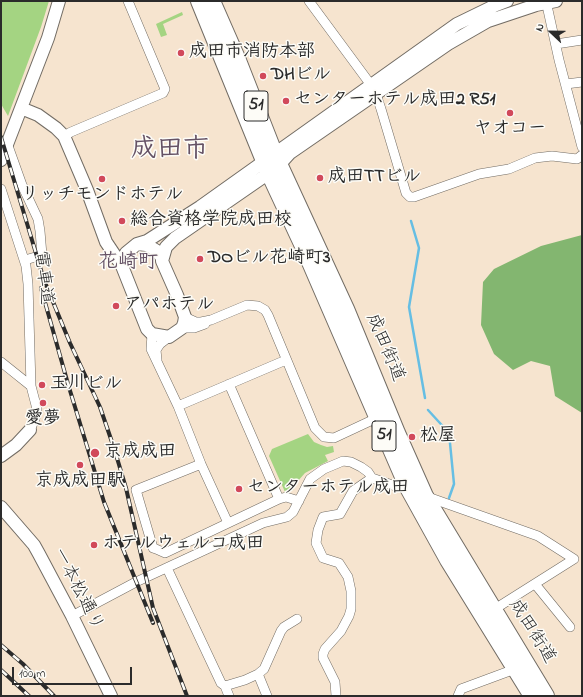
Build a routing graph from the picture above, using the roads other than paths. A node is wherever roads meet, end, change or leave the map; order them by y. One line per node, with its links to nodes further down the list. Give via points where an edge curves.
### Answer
1 (59, 1): 13 (street, via 48,38)
2 (128, 1): 15 (street, via 165,89 163,93)
3 (199, 1): 20 (highway, 成田街道 / 51)
4 (212, 1): 20 (highway, 成田街道 / 51, via 237,58)
5 (309, 1): 12 (street)
6 (507, 1): 12 (street, via 457,24)
7 (549, 1): 9 (street); 12 (street, via 488,21)
8 (582, 40): 9 (street)
9 (556, 44): 11 (street)
10 (582, 82): 11 (street)
11 (566, 84): 14 (street)
12 (373, 90): 18 (street, via 406,193 410,197 478,174 509,169 535,158 552,156 577,159); 20 (street)
13 (21, 108): 15 (street, via 38,115); 16 (street)
14 (580, 135): 17 (street)
15 (64, 136): 22 (street, via 88,190)
16 (7, 143): 19 (street); 25 (street, via 38,219 40,231 42,256)
17 (582, 147)
18 (582, 156)
19 (1, 160)
20 (272, 164): 23 (street); 24 (street, via 175,238 166,247); 36 (highway, 成田街道 / 51, via 346,309)
21 (1, 189): 25 (street, 電車道)
22 (106, 242): 23 (street, via 123,252); 26 (street)
23 (134, 247): 24 (street, via 146,245 157,251); 26 (street, via 124,256)
24 (162, 258): 27 (street)
25 (24, 260): 34 (street, 電車道, via 28,284)
26 (122, 266): 28 (street, via 145,326)
27 (184, 323): 29 (street); 30 (street, via 211,320 247,305 258,306 268,315)
28 (152, 334): 29 (street); 31 (street, via 151,349)
29 (169, 337): 31 (street, via 156,350)
30 (286, 360): 33 (street); 36 (street, via 315,428 321,435 334,438)
31 (157, 361): 35 (street)
32 (1, 362): 34 (street)
33 (229, 384): 35 (street); 43 (street)
34 (31, 386): 37 (street, 電車道, via 36,409)
35 (178, 406): 39 (street)
36 (383, 415): 41 (highway, 成田街道 / 51); 42 (highway, 成田街道 / 51)
37 (30, 430): 38 (street, 電車道)
38 (1, 456)
39 (201, 464): 46 (street); 46 (street, via 136,490 153,548 165,554)
40 (372, 478): 41 (street, via 398,487); 44 (street, via 360,467 343,461 324,469 310,479); 60 (street, via 353,491 340,514 323,517 318,530 316,543 322,558 339,563 348,577 351,591 352,609 349,616 323,654 335,682)
41 (407, 486): 50 (highway, 成田街道 / 51, via 438,542)
42 (425, 496): 47 (street, via 538,536); 50 (highway, 成田街道 / 51)
43 (279, 499): 44 (street, via 286,497); 46 (street)
44 (299, 501): 48 (street, via 287,517 263,523)
45 (1, 507): 51 (street, 一本松通り, via 34,545)
46 (228, 523)
47 (578, 560): 49 (street)
48 (167, 568): 51 (street); 56 (street, via 221,683)
49 (535, 584): 50 (street); 53 (street)
50 (488, 614): 54 (highway, 成田街道 / 51); 63 (highway, 成田街道 / 51)
51 (72, 616): 57 (street, 一本松通り)
52 (297, 619): 55 (street, via 281,631 268,664)
53 (570, 627)
54 (515, 669): 61 (street, via 461,689); 62 (highway, 成田街道 / 51)
55 (258, 674): 56 (street); 59 (street)
56 (225, 686): 58 (street)
57 (111, 696)
58 (228, 696)
59 (267, 696)
60 (336, 696)
61 (458, 696)
62 (532, 696)
63 (546, 696)

